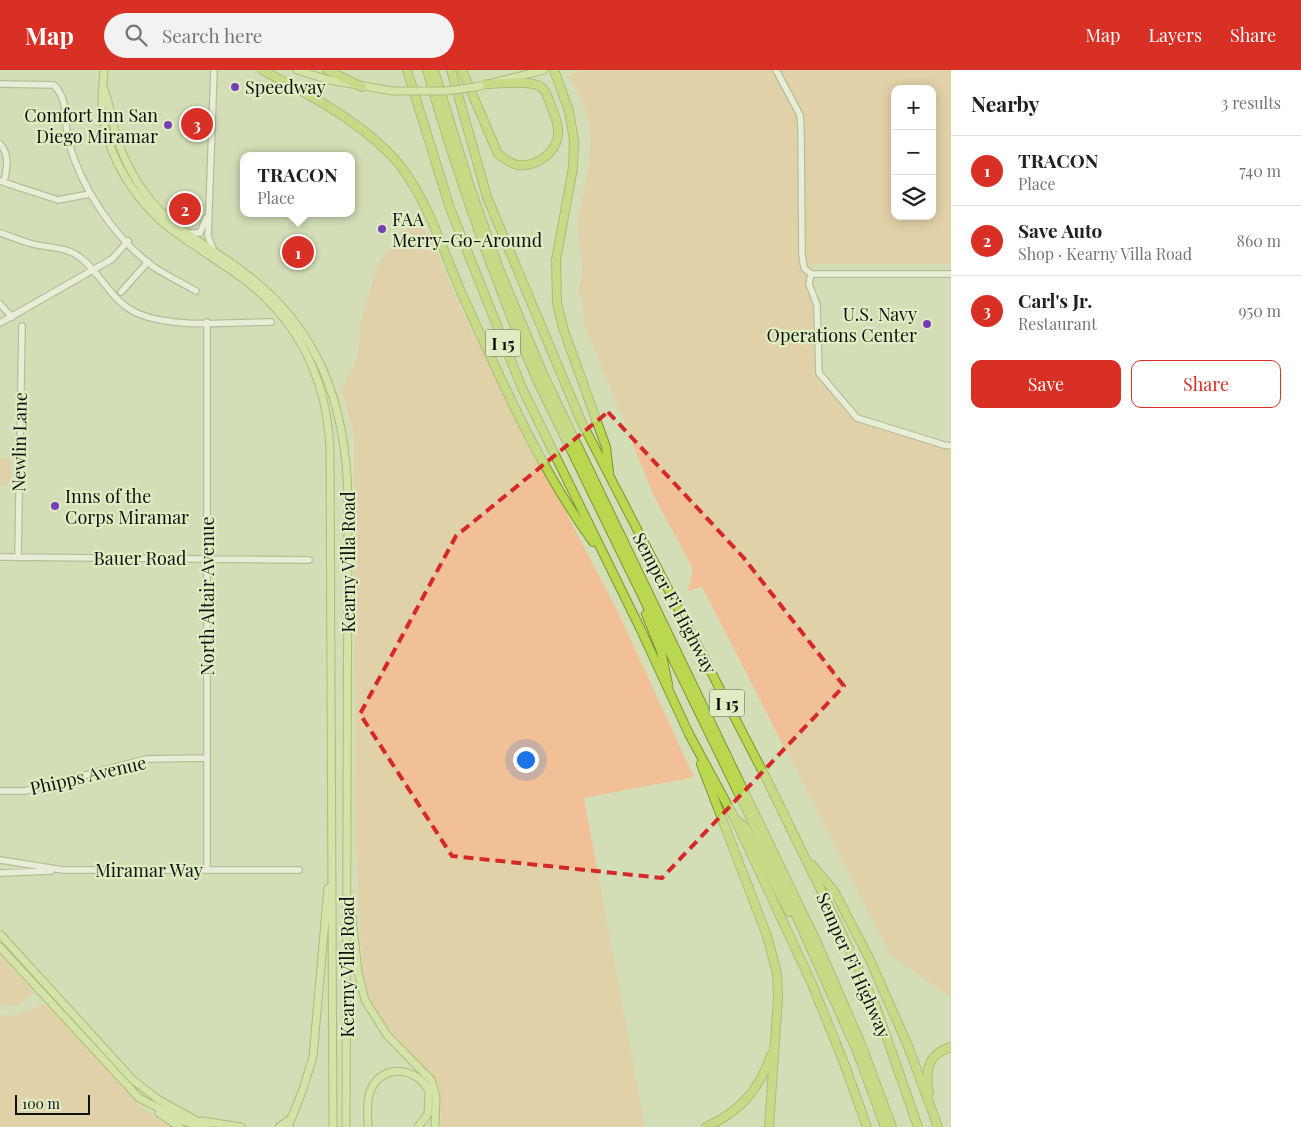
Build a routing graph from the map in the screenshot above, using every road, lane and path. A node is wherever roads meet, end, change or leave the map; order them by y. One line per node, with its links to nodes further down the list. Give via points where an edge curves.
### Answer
1 (104, 70): 18 (main road, Kearny Villa Road)
2 (214, 70): 23 (street)
3 (262, 70): 45 (highway, via 361,128 392,156 415,189 514,404 565,503)
4 (297, 70): 17 (main road)
5 (327, 70): 17 (highway)
6 (402, 70): 19 (highway)
7 (407, 70): 19 (highway, I 15)
8 (427, 70): 47 (highway, via 464,195 509,314 537,380)
9 (434, 70): 85 (highway, via 470,187 542,374 817,943 861,1044)
10 (451, 70): 41 (highway, Semper Fi Highway / I 15, via 487,197 550,351)
11 (462, 70): 16 (highway, via 498,154 519,165 544,159 558,136 557,122 546,91 536,85)
12 (544, 70): 16 (main road)
13 (554, 70): 41 (highway, via 569,111 574,140 573,168 556,260 557,303 606,447)
14 (776, 70): 30 (street, via 800,115 802,255 804,268)
15 (0, 84): 22 (street, via 54,85 63,94 68,139)
16 (487, 84): 17 (main road, bridge, via 444,91)
17 (362, 87)
18 (103, 88): 24 (main road, Kearny Villa Road, via 108,96 118,142 133,175 159,210); 59 (main road, Kearny Villa Road, via 100,98 106,134 133,189 168,227 249,283 280,314 303,346 322,391 330,449)
19 (420, 118): 45 (highway, I 15, via 450,208 513,367)
20 (0, 144): 21 (street, via 7,162)
21 (2, 182): 22 (street, via 58,200)
22 (90, 194): 26 (street)
23 (208, 211): 24 (street, via 200,233 192,235); 27 (street, via 208,236)
24 (186, 232): 27 (main road, Kearny Villa Road)
25 (0, 233): 29 (street, via 27,243 69,251)
26 (128, 242): 28 (street); 29 (street, via 112,259)
27 (214, 251): 60 (main road, Kearny Villa Road, via 260,284 300,329 325,373 344,432 348,499)
28 (148, 262): 32 (street); 33 (street)
29 (94, 270): 35 (street); 36 (street, via 113,296 138,313 162,320)
30 (811, 274): 31 (street); 40 (street, via 808,284 817,305 819,373 854,416)
31 (951, 274)
32 (196, 290)
33 (121, 292)
34 (0, 304): 35 (street)
35 (12, 317): 38 (street)
36 (207, 322): 37 (street); 44 (street, North Altair Avenue)
37 (271, 322)
38 (0, 324)
39 (22, 326): 43 (street, Newlin Lane)
40 (951, 446)
41 (609, 477): 53 (highway, Semper Fi Highway / I 15)
42 (0, 557): 43 (street, Bauer Road)
43 (18, 557): 44 (street, Bauer Road)
44 (206, 558): 46 (street, Bauer Road); 50 (street, North Altair Avenue)
45 (606, 559): 48 (highway, I 15)
46 (309, 560)
47 (640, 593): 48 (highway, via 661,651); 62 (highway)
48 (668, 689): 49 (highway, I 15)
49 (689, 734): 52 (highway, I 15); 64 (highway, via 767,936 777,973)
50 (207, 758): 51 (street, Phipps Avenue, via 146,759 25,791); 56 (street, North Altair Avenue)
51 (0, 791)
52 (734, 818): 62 (highway, via 746,828 799,931); 83 (highway, I 15, via 812,984)
53 (805, 858): 68 (highway, via 834,891 870,960); 86 (highway, Semper Fi Highway / I 15, via 876,1007)
54 (0, 860): 55 (street, Miramar Way)
55 (63, 870): 56 (street, Miramar Way); 58 (street)
56 (207, 870): 57 (street, Miramar Way)
57 (299, 870)
58 (0, 873)
59 (331, 876): 69 (main road, via 313,1057 304,1090); 76 (main road, Kearny Villa Road)
60 (347, 911): 77 (main road, Kearny Villa Road); 80 (main road, via 352,917 358,972 365,1000 387,1035 431,1080 436,1096)
61 (0, 934): 70 (main road, via 133,1080 159,1100)
62 (808, 942): 84 (highway, via 857,1051)
63 (0, 947): 66 (main road)
64 (774, 1044): 81 (highway, via 762,1078 744,1102 738,1109); 82 (highway)
65 (951, 1047): 68 (highway, via 930,1060 926,1078)
66 (139, 1098): 71 (main road); 72 (main road, via 186,1122)
67 (430, 1100): 78 (main road, via 427,1086 415,1075 401,1071 385,1074 370,1092); 79 (main road, via 428,1114); 80 (main road)
68 (932, 1110): 87 (highway)
69 (292, 1116): 74 (main road); 75 (main road)
70 (198, 1120): 72 (main road); 73 (main road)
71 (180, 1127)
72 (206, 1127)
73 (241, 1127)
74 (279, 1127)
75 (288, 1127)
76 (333, 1127)
77 (346, 1127)
78 (368, 1127)
79 (418, 1127)
80 (433, 1127)
81 (706, 1127)
82 (769, 1127)
83 (867, 1127)
84 (885, 1127)
85 (892, 1127)
86 (918, 1127)
87 (938, 1127)

